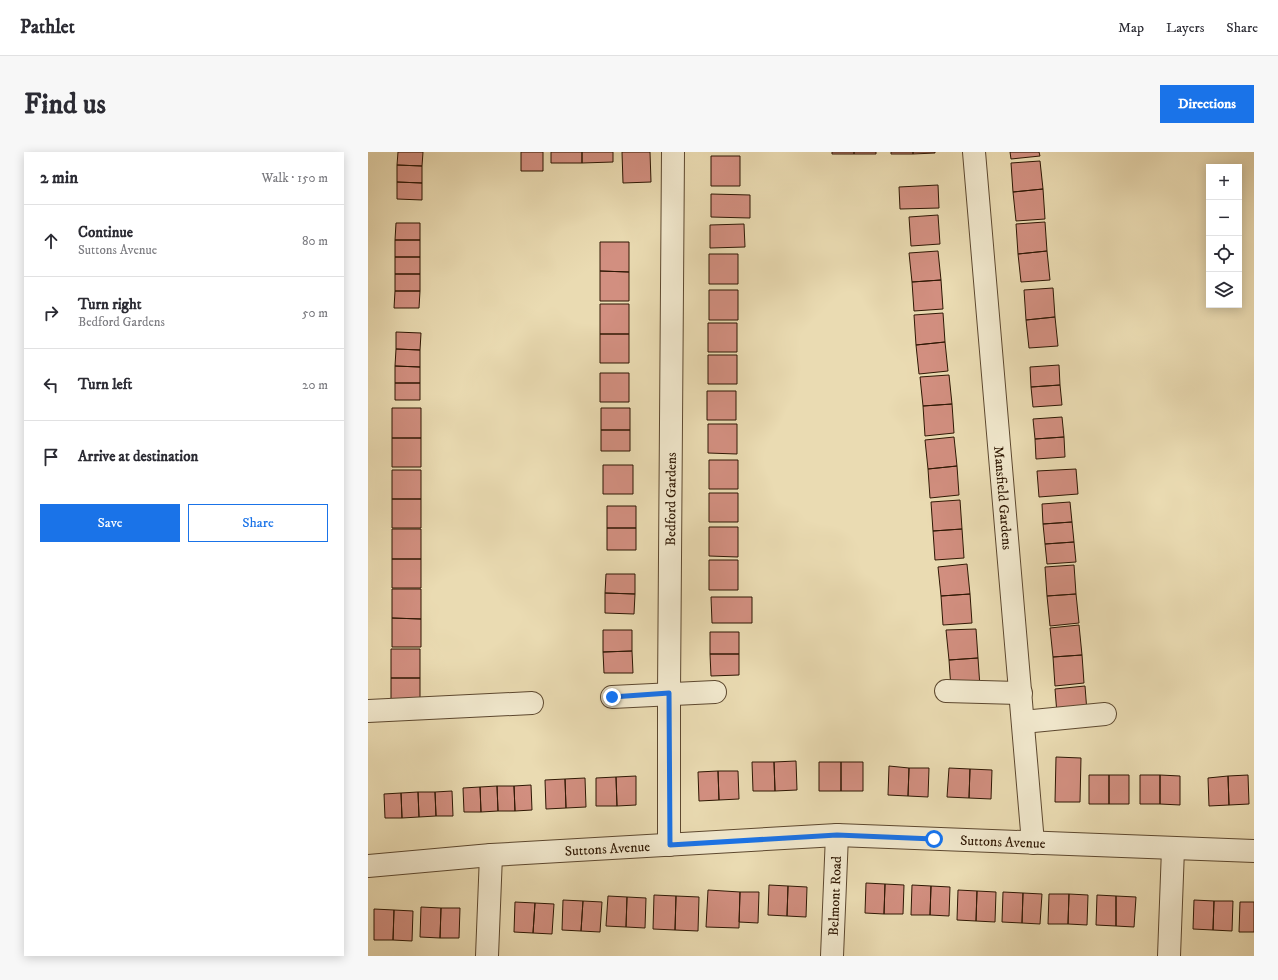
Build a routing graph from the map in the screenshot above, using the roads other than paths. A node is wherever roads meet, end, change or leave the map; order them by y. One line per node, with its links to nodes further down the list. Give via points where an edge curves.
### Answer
1 (672, 152): 5 (street, Bedford Gardens)
2 (974, 152): 6 (street, Mansfield Gardens)
3 (946, 691): 6 (street)
4 (715, 692): 5 (street)
5 (669, 693): 7 (street); 14 (street, Bedford Gardens)
6 (1021, 693): 11 (street, Mansfield Gardens)
7 (612, 697)
8 (532, 703): 9 (street)
9 (368, 711)
10 (1105, 714): 11 (street)
11 (1023, 722): 13 (street, Mansfield Gardens)
12 (837, 835): 13 (street, Suttons Avenue); 14 (street, Suttons Avenue); 20 (street, Belmont Road)
13 (1033, 843): 15 (street, Suttons Avenue)
14 (670, 845): 17 (street, Suttons Avenue)
15 (1173, 849): 16 (street, Suttons Avenue); 21 (street)
16 (1254, 851)
17 (491, 855): 18 (street, Suttons Avenue); 19 (street)
18 (368, 866)
19 (487, 956)
20 (832, 956)
21 (1169, 956)

